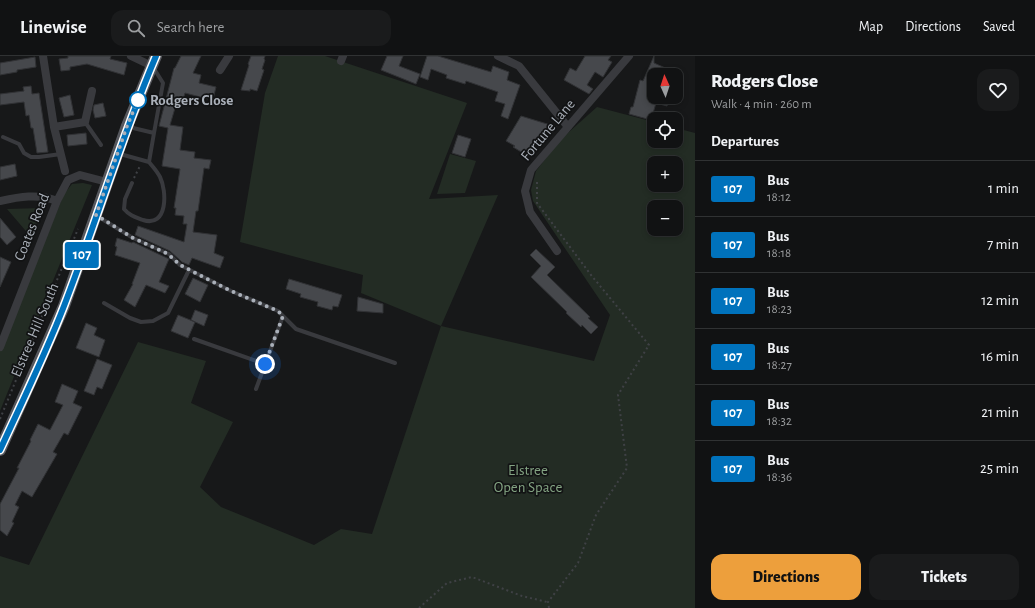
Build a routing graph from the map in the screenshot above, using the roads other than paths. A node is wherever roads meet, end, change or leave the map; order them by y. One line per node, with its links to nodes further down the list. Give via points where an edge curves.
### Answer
1 (43, 56): 12 (street)
2 (131, 56): 6 (street)
3 (229, 56): 7 (street)
4 (498, 56): 11 (street, via 518,66)
5 (629, 56): 11 (street, Fortune Lane)
6 (154, 61): 10 (main road, Elstree Hill South); 13 (lane, via 163,83)
7 (220, 70)
8 (92, 91): 9 (street)
9 (85, 122): 12 (street); 15 (lane)
10 (127, 126): 13 (lane); 16 (main road, Elstree Hill South)
11 (568, 126): 25 (street, Fortune Lane, via 531,170 525,190 530,212)
12 (54, 127): 17 (street)
13 (154, 133): 18 (lane)
14 (4, 137): 17 (lane, via 19,144 24,153 31,157)
15 (101, 145)
16 (118, 153): 18 (lane); 20 (main road, Elstree Hill South)
17 (61, 154): 19 (street)
18 (148, 162): 21 (lane, via 156,169 163,188 163,207 158,219 146,221 130,216 124,209 125,198)
19 (65, 171)
20 (107, 182): 23 (street, Coates Road, via 88,176 74,177 68,180); 24 (main road, Elstree Hill South)
21 (132, 183)
22 (0, 201): 23 (street, via 20,197)
23 (57, 201): 30 (street, Coates Road)
24 (96, 215): 26 (lane, via 133,238 168,254); 34 (main road, Elstree Hill South, via 61,314)
25 (557, 251)
26 (188, 270): 27 (lane, via 168,313 153,321 141,322 130,318); 28 (lane, via 278,311)
27 (104, 303)
28 (283, 316): 31 (lane); 32 (lane, via 296,329)
29 (194, 338): 31 (lane)
30 (0, 347)
31 (265, 364): 33 (lane)
32 (395, 364)
33 (256, 389)
34 (0, 450)

